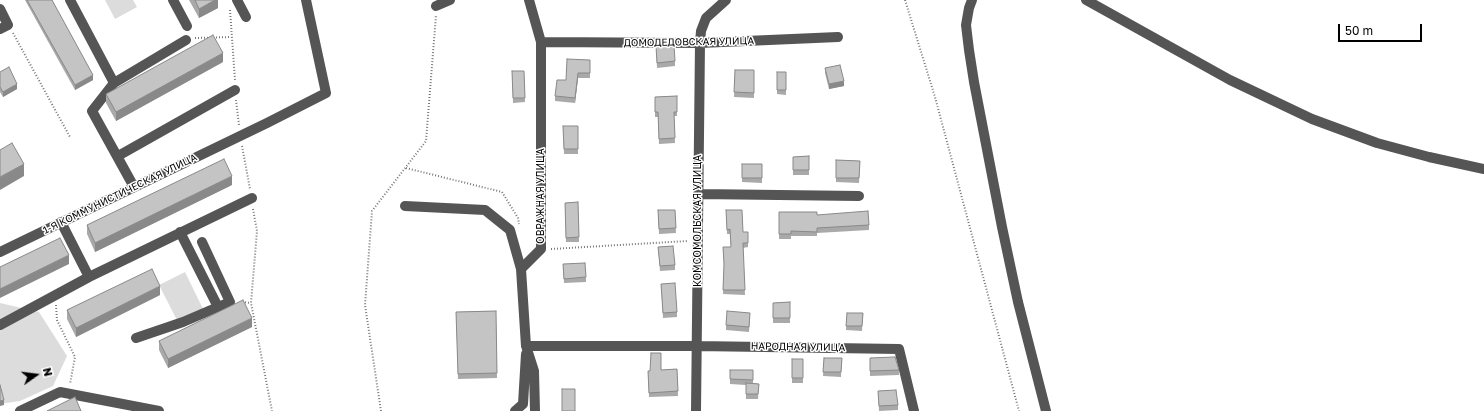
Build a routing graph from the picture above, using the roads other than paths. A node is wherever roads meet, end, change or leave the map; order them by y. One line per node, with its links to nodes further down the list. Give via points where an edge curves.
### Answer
1 (70, 0): 19 (street)
2 (173, 0): 13 (street)
3 (237, 0): 12 (street)
4 (306, 0): 23 (street, 1-Я КОММУНИСТИЧЕСКАЯ УЛИЦА, via 326,93)
5 (450, 0): 10 (street)
6 (529, 0): 17 (street, ОВРАЖНАЯ УЛИЦА)
7 (726, 0): 18 (street, КОМСОМОЛЬСКАЯ УЛИЦА, via 706,18)
8 (972, 0): 45 (street, via 966,25 974,82 1017,294)
9 (1086, 0): 22 (street, via 1230,80 1312,120 1377,143)
10 (436, 6)
11 (0, 9): 14 (street)
12 (246, 17)
13 (187, 26)
14 (4, 27)
15 (838, 37): 18 (street, ДОМОДЕДОВСКАЯ УЛИЦА)
16 (186, 40): 19 (street)
17 (541, 42): 18 (street, ДОМОДЕДОВСКАЯ УЛИЦА); 32 (street, ОВРАЖНАЯ УЛИЦА, via 541,250)
18 (700, 43): 24 (street, КОМСОМОЛЬСКАЯ УЛИЦА)
19 (114, 83): 21 (street, via 92,110)
20 (235, 90): 21 (street)
21 (118, 156): 23 (street)
22 (1484, 169)
23 (134, 187): 28 (street, 1-Я КОММУНИСТИЧЕСКАЯ УЛИЦА)
24 (698, 194): 25 (street); 38 (street, КОМСОМОЛЬСКАЯ УЛИЦА)
25 (859, 196)
26 (252, 198): 29 (street)
27 (405, 206): 32 (street, via 485,210 510,230)
28 (61, 222): 31 (street, 1-Я КОММУНИСТИЧЕСКАЯ УЛИЦА); 33 (street)
29 (180, 232): 33 (street); 34 (street)
30 (202, 242): 34 (street, via 230,302)
31 (0, 252)
32 (521, 269): 37 (street)
33 (89, 277): 35 (street)
34 (218, 307): 36 (street)
35 (0, 325)
36 (136, 338)
37 (526, 346): 38 (street, НАРОДНАЯ УЛИЦА); 41 (street, via 523,404); 42 (street, via 534,371)
38 (697, 346): 43 (street, КОМСОМОЛЬСКАЯ УЛИЦА); 44 (street, НАРОДНАЯ УЛИЦА, via 899,349)
39 (20, 411): 40 (street, via 65,392)
40 (159, 411)
41 (514, 411)
42 (535, 411)
43 (696, 411)
44 (914, 411)
45 (1046, 411)

